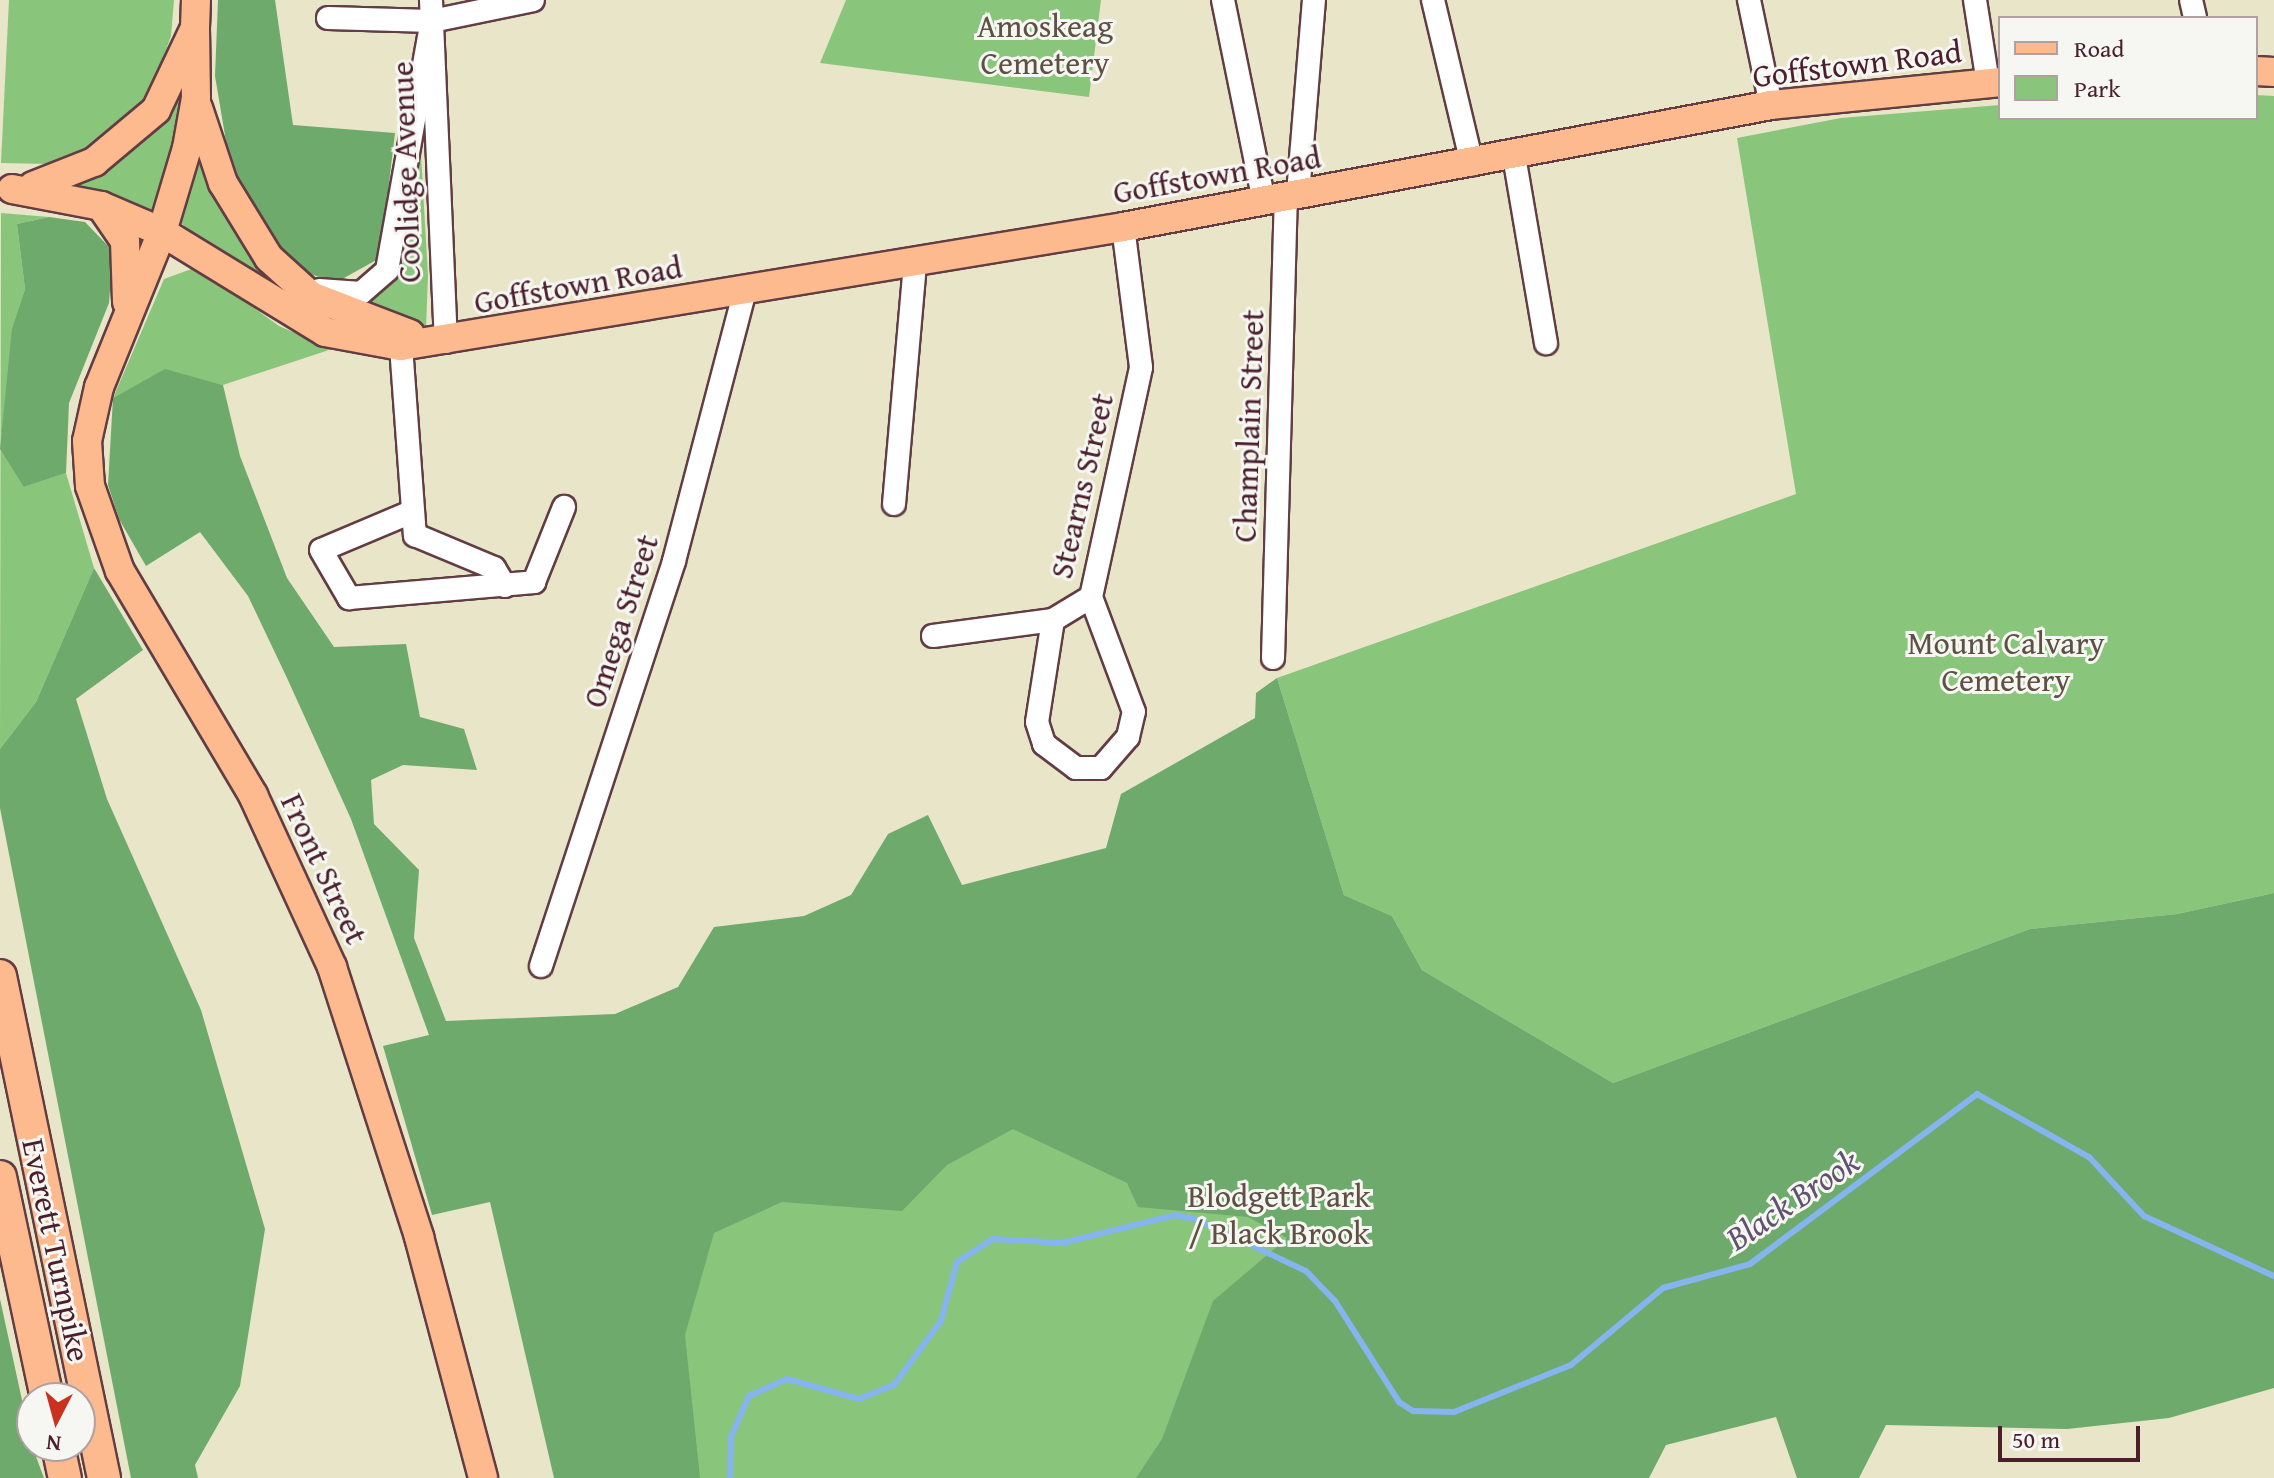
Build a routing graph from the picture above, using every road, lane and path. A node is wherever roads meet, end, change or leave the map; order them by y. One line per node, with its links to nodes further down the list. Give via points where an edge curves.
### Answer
1 (533, 0): 7 (street)
2 (1223, 0): 16 (street)
3 (1314, 0): 16 (street)
4 (1433, 0): 14 (street)
5 (1749, 0): 12 (street)
6 (1975, 0): 10 (street)
7 (432, 11): 9 (street); 22 (street, via 387,270 346,296); 25 (street, Coolidge Avenue)
8 (195, 14): 11 (main road); 15 (main road, via 156,110 126,140 50,184)
9 (328, 18)
10 (1994, 82): 12 (main road, Goffstown Road)
11 (196, 98): 19 (main road); 22 (main road, Goffstown Road, via 223,183 255,242)
12 (1771, 105): 13 (main road, Goffstown Road)
13 (1514, 156): 14 (main road, Goffstown Road); 26 (street)
14 (1472, 164): 16 (main road, Goffstown Road)
15 (6, 188): 17 (main road, Goffstown Road)
16 (1283, 197): 18 (main road, Goffstown Road); 35 (street, Champlain Street)
17 (101, 206): 19 (main road, Goffstown Road); 24 (main road, via 125,241)
18 (1123, 227): 21 (main road, Goffstown Road); 32 (street, Stearns Street, via 1141,367)
19 (162, 232): 20 (main road, Goffstown Road); 24 (main road)
20 (208, 262): 24 (main road, via 174,254); 27 (main road, Goffstown Road, via 325,332)
21 (915, 262): 23 (main road, Goffstown Road); 28 (street)
22 (285, 274): 25 (main road, Goffstown Road, via 341,312)
23 (745, 290): 25 (main road, Goffstown Road); 36 (street, Omega Street, via 674,561)
24 (126, 316): 42 (main road, Front Street, via 90,418 94,508 120,571 253,795 332,967 419,1237)
25 (446, 342): 27 (main road, Goffstown Road)
26 (1546, 343)
27 (401, 346): 30 (street)
28 (894, 504)
29 (564, 507): 31 (street, via 534,582)
30 (409, 513): 31 (street, via 415,535 494,568); 31 (street, via 321,550 349,598)
31 (505, 586)
32 (1091, 597): 33 (street, Stearns Street); 33 (street, via 1134,712 1128,737 1101,768 1061,761 1041,733)
33 (1053, 620): 34 (street, Stearns Street)
34 (933, 636)
35 (1273, 658)
36 (541, 966)
37 (0, 976): 41 (highway, Everett Turnpike)
38 (0, 1177): 39 (highway, Everett Turnpike)
39 (5, 1220): 40 (highway, Everett Turnpike)
40 (43, 1382)
41 (104, 1478)
42 (483, 1478)

